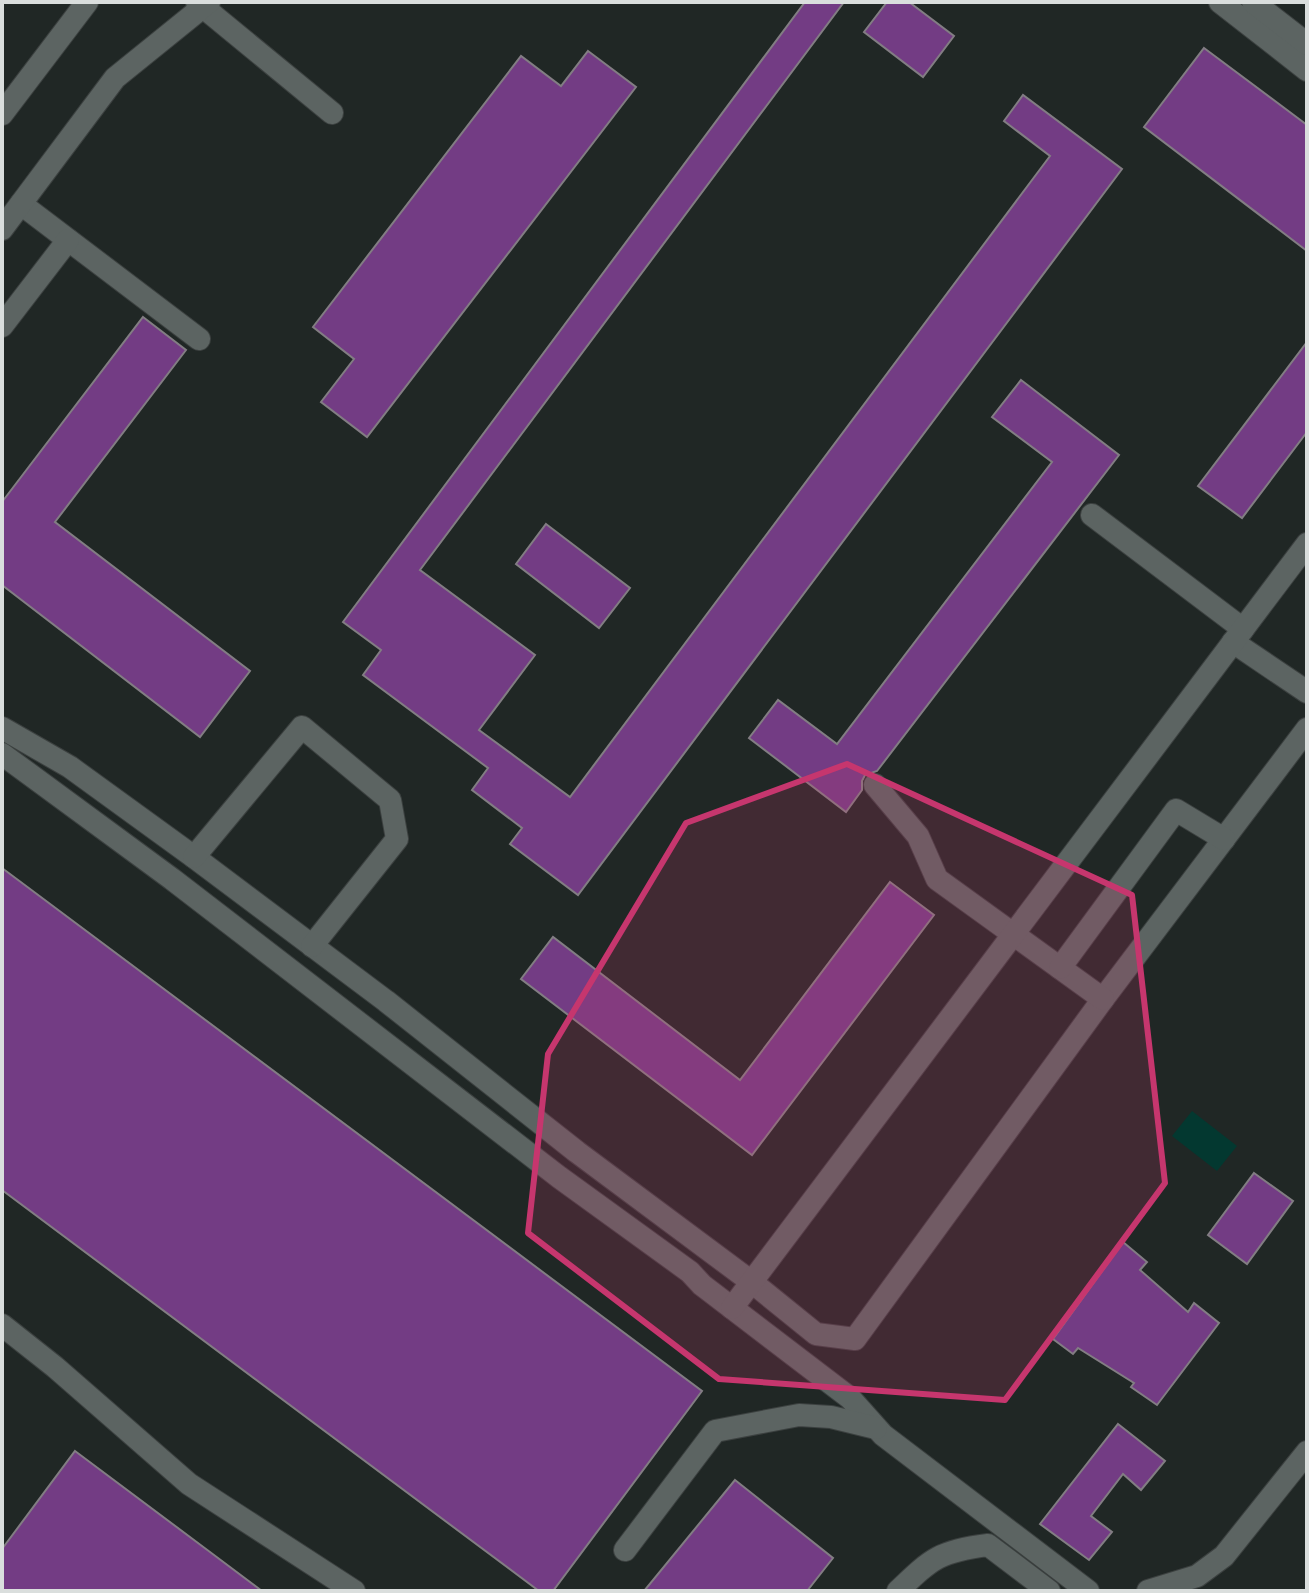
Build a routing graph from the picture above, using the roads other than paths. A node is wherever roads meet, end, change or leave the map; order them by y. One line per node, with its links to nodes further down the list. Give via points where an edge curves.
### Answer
1 (87, 2): 8 (lane)
2 (1220, 2): 6 (lane)
3 (1253, 2): 5 (lane)
4 (204, 4): 7 (lane); 9 (lane, via 115,78)
5 (1307, 44)
6 (1307, 70)
7 (332, 113)
8 (2, 114)
9 (21, 204): 10 (lane); 11 (lane)
10 (2, 229)
11 (68, 240): 12 (lane); 13 (lane)
12 (2, 326)
13 (199, 339)
14 (1092, 515): 16 (lane)
15 (1307, 544): 16 (lane)
16 (1238, 636): 17 (lane); 24 (lane)
17 (1307, 692)
18 (2, 728): 23 (lane, via 70,767)
19 (1307, 729): 22 (lane)
20 (2, 754): 29 (lane)
21 (875, 785): 24 (lane, via 918,836 937,879)
22 (1224, 839): 26 (lane, via 1176,810); 27 (lane)
23 (194, 857): 25 (lane); 25 (lane, via 302,727 390,800 397,839)
24 (1015, 935): 26 (lane); 30 (lane)
25 (312, 946): 28 (lane)
26 (1060, 968): 27 (lane)
27 (1103, 999): 30 (lane, via 855,1339 816,1334)
28 (393, 1006): 29 (lane); 30 (lane)
29 (371, 1030): 31 (lane)
30 (753, 1283): 31 (lane)
31 (732, 1308): 33 (lane, via 850,1398)
32 (2, 1325): 36 (lane, via 189,1484)
33 (876, 1428): 35 (lane, via 799,1415 715,1431); 39 (lane)
34 (1307, 1452): 40 (lane, via 1224,1556 1197,1576)
35 (625, 1550)
36 (354, 1591)
37 (898, 1591): 38 (lane, via 925,1565 953,1549 988,1545)
38 (1049, 1591)
39 (1088, 1591)
40 (1148, 1591)

